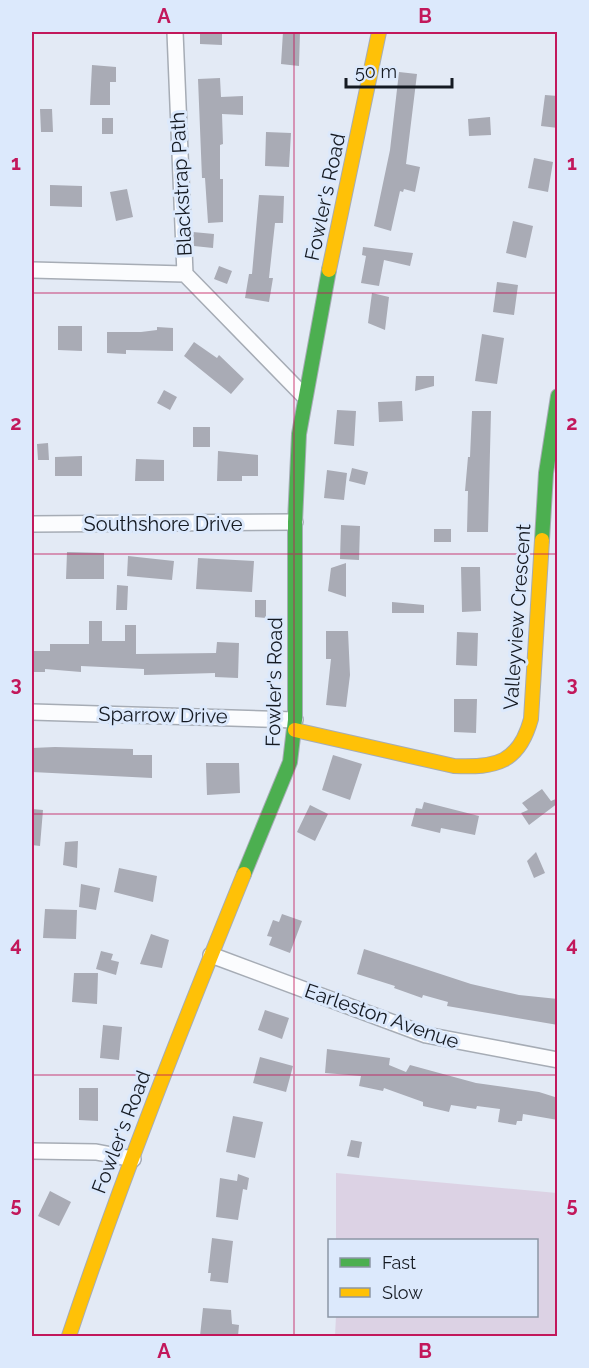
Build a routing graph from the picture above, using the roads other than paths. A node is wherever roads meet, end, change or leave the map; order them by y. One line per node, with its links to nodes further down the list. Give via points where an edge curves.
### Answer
1 (175, 32): 4 (street, Blackstrap Path)
2 (379, 32): 5 (street, Fowler's Road)
3 (32, 270): 4 (street)
4 (185, 274): 5 (street, Blackstrap Path)
5 (304, 396): 7 (street, Fowler's Road)
6 (558, 396): 10 (street, Valleyview Crescent, via 546,473 531,711 528,731 519,747 496,764 465,767)
7 (295, 522): 8 (street, Southshore Drive); 10 (street, Fowler's Road)
8 (32, 524)
9 (32, 712): 10 (street, Sparrow Drive)
10 (295, 725): 11 (street, Fowler's Road, via 288,773)
11 (211, 955): 12 (street, Earleston Avenue, via 426,1035); 14 (street, Fowler's Road)
12 (558, 1060)
13 (32, 1151): 14 (street, via 96,1152)
14 (133, 1159): 15 (street, Fowler's Road)
15 (69, 1336)

